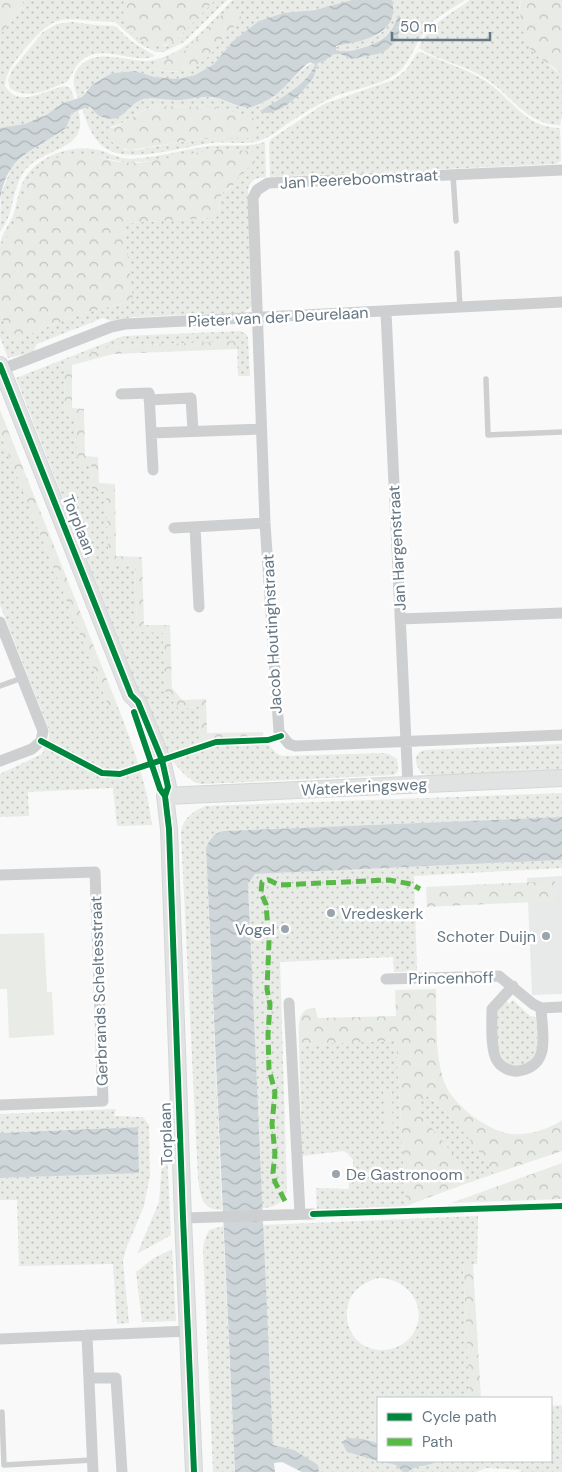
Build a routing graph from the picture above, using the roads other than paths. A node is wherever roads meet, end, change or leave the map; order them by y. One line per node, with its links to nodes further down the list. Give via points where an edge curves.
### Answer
1 (562, 170): 2 (street, Jan Peereboomstraat)
2 (453, 174): 3 (lane); 8 (street, Jan Peereboomstraat, via 268,183 258,190 253,198)
3 (456, 221)
4 (457, 252): 6 (lane)
5 (562, 302): 6 (street, Pieter van der Deurelaan)
6 (460, 307): 7 (street, Pieter van der Deurelaan)
7 (386, 312): 8 (street, Pieter van der Deurelaan); 23 (street, Jan Hargenstraat)
8 (258, 318): 9 (street, Pieter van der Deurelaan, via 118,325); 13 (street, Jacob Houtinghstraat)
9 (1, 368): 32 (street, Torplaan, via 131,695 130,703)
10 (486, 379): 15 (lane, via 488,435)
11 (121, 394): 12 (street, via 149,393)
12 (149, 400): 14 (street, via 191,398); 16 (street)
13 (261, 429): 14 (street); 18 (street, Jacob Houtinghstraat)
14 (192, 431): 16 (street)
15 (562, 432)
16 (151, 433): 17 (street)
17 (153, 470)
18 (265, 523): 19 (street); 28 (street, Jacob Houtinghstraat, via 281,736 295,746)
19 (196, 526): 20 (street); 21 (street)
20 (174, 528)
21 (199, 607)
22 (562, 613): 23 (street)
23 (400, 619): 28 (street, Jan Hargenstraat)
24 (0, 622): 25 (street)
25 (22, 678): 26 (lane); 29 (street, via 44,732 41,741 32,749)
26 (0, 686)
27 (562, 735): 28 (street)
28 (407, 742): 31 (street, Jan Hargenstraat)
29 (0, 761)
30 (562, 778): 31 (street, Waterkeringsweg)
31 (408, 785): 32 (street, Waterkeringsweg)
32 (165, 796): 42 (street, Torplaan)
33 (0, 875): 39 (street, Gerbrands Scheltesstraat, via 94,872 104,1101)
34 (386, 979): 35 (street, Princenhoff, via 499,976)
35 (513, 986): 38 (street, Princenhoff); 38 (street, Princenhoff, via 492,1009 494,1051 498,1062 505,1068 514,1072 528,1070 536,1064 542,1053)
36 (289, 1003): 40 (street)
37 (562, 1007): 38 (street)
38 (541, 1008)
39 (0, 1104)
40 (300, 1214): 41 (street); 42 (street)
41 (314, 1214)
42 (182, 1218): 43 (street, Torplaan)
43 (188, 1331): 44 (street); 50 (street, Torplaan)
44 (87, 1336): 45 (street); 46 (street)
45 (0, 1339)
46 (89, 1378): 48 (street); 49 (street, via 116,1378)
47 (2, 1412): 48 (lane, via 4,1465)
48 (93, 1466)
49 (122, 1472)
50 (194, 1472)

